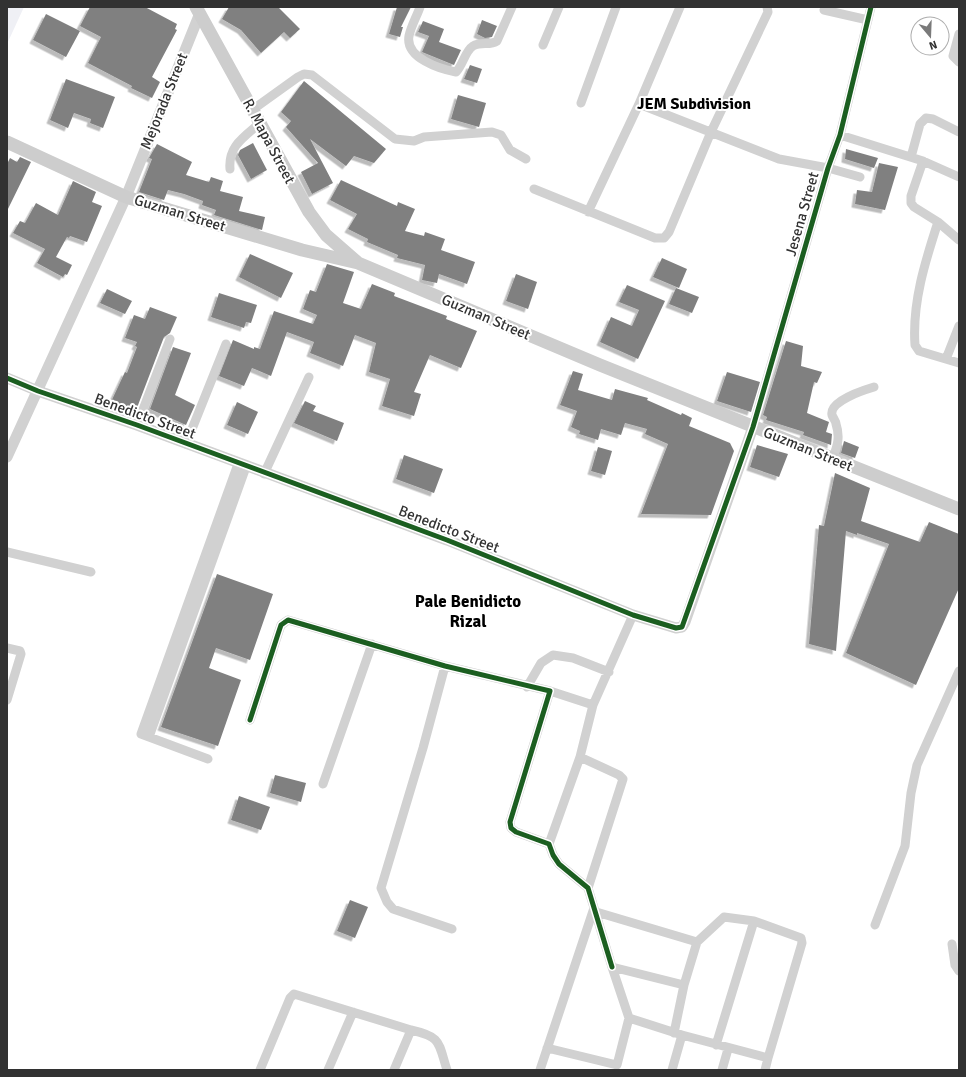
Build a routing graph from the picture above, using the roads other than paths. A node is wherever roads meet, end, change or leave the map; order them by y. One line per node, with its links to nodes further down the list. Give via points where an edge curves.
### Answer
1 (420, 7): 2 (street, via 409,36 409,45 413,53 456,72 469,49 480,43 494,43 497,40)
2 (512, 7)
3 (559, 7): 12 (street)
4 (616, 7): 14 (street)
5 (680, 7): 15 (street)
6 (767, 7): 18 (street, via 768,12)
7 (871, 7): 10 (street, Jesena Street)
8 (200, 9): 16 (main road, R. Mapa Street); 30 (street, Mejorada Street)
9 (824, 10): 10 (street)
10 (868, 20): 20 (street, Jesena Street)
11 (959, 34): 13 (street)
12 (543, 45)
13 (956, 59)
14 (581, 103)
15 (639, 104): 18 (street); 31 (street)
16 (252, 110): 17 (main road, R. Mapa Street); 23 (street, via 298,77 304,74 312,75 395,139 414,141 424,137 492,132 501,135 510,150)
17 (260, 123): 26 (street, via 235,144 233,156 229,161); 34 (main road, R. Mapa Street, via 309,212 326,235)
18 (711, 132): 25 (street, via 779,159); 31 (street, via 669,232 664,238 655,238)
19 (959, 132): 22 (street, via 934,119 926,118 920,124)
20 (840, 135): 22 (street); 25 (street, Jesena Street)
21 (7, 142): 30 (main road, Guzman Street)
22 (911, 157): 24 (street)
23 (526, 159)
24 (923, 161): 28 (street); 32 (street, via 911,203 914,208)
25 (828, 168): 27 (street); 45 (street, Jesena Street)
26 (230, 169)
27 (860, 177)
28 (959, 177)
29 (534, 189): 31 (street)
30 (126, 197): 34 (main road, Guzman Street, via 302,250); 43 (street, Mejorada Street)
31 (588, 212)
32 (938, 222): 33 (street); 38 (street, via 922,272 914,340 919,351)
33 (959, 240)
34 (358, 263): 45 (main road, Guzman Street)
35 (959, 326): 38 (street)
36 (170, 339): 44 (street)
37 (226, 344): 46 (street)
38 (946, 359): 39 (street)
39 (959, 363)
40 (309, 377): 50 (street)
41 (7, 378): 43 (street, Benedicto Street)
42 (874, 387): 48 (street, via 848,397 836,404 832,410 840,434)
43 (38, 391): 44 (street, Benedicto Street); 47 (street, Mejorada Street)
44 (137, 425): 46 (street, Benedicto Street)
45 (753, 427): 48 (main road, Guzman Street); 54 (street, Benedicto Street, via 682,627 676,628)
46 (186, 444): 49 (street, Benedicto Street)
47 (7, 457)
48 (833, 457): 51 (main road, Guzman Street)
49 (242, 465): 50 (street, Benedicto Street); 66 (street, via 145,735)
50 (264, 474): 54 (street, Benedicto Street, via 447,540)
51 (959, 509)
52 (7, 552): 53 (street)
53 (91, 572)
54 (633, 615): 59 (street)
55 (372, 644): 57 (street); 64 (street, via 288,620 281,625); 67 (street)
56 (7, 648): 62 (street, via 20,651 21,654)
57 (445, 666): 60 (street); 73 (street, via 381,888 386,902 394,909)
58 (959, 671): 72 (street, via 916,765 910,793 905,846)
59 (608, 672): 60 (street, via 573,658 553,655 542,662); 63 (street)
60 (527, 687): 61 (street)
61 (550, 691): 63 (street); 68 (street, via 510,822 511,828 516,832)
62 (7, 700)
63 (593, 705): 65 (street)
64 (250, 720)
65 (580, 757): 68 (street); 69 (street, via 623,779)
66 (208, 759)
67 (323, 784)
68 (549, 844): 69 (street, via 559,864)
69 (588, 888): 70 (street)
70 (593, 911): 74 (street); 76 (street); 84 (street)
71 (754, 922): 74 (street, via 724,917); 83 (street); 86 (street, via 798,936 802,943)
72 (875, 925)
73 (452, 928)
74 (697, 942): 78 (street)
75 (952, 944): 77 (street, via 955,965)
76 (612, 967): 78 (street); 80 (street)
77 (959, 971)
78 (684, 985): 82 (street)
79 (353, 1012): 81 (street); 88 (street, via 294,994 290,998); 89 (street)
80 (628, 1018): 82 (street); 87 (street)
81 (411, 1030): 90 (street); 91 (street, via 429,1034 438,1042)
82 (678, 1034): 83 (street); 93 (street)
83 (716, 1045): 85 (street)
84 (547, 1048): 87 (street); 92 (street)
85 (728, 1049): 86 (street); 94 (street)
86 (768, 1058): 95 (street)
87 (616, 1068)
88 (260, 1070)
89 (328, 1070)
90 (394, 1070)
91 (447, 1070)
92 (540, 1070)
93 (672, 1070)
94 (722, 1070)
95 (765, 1070)

